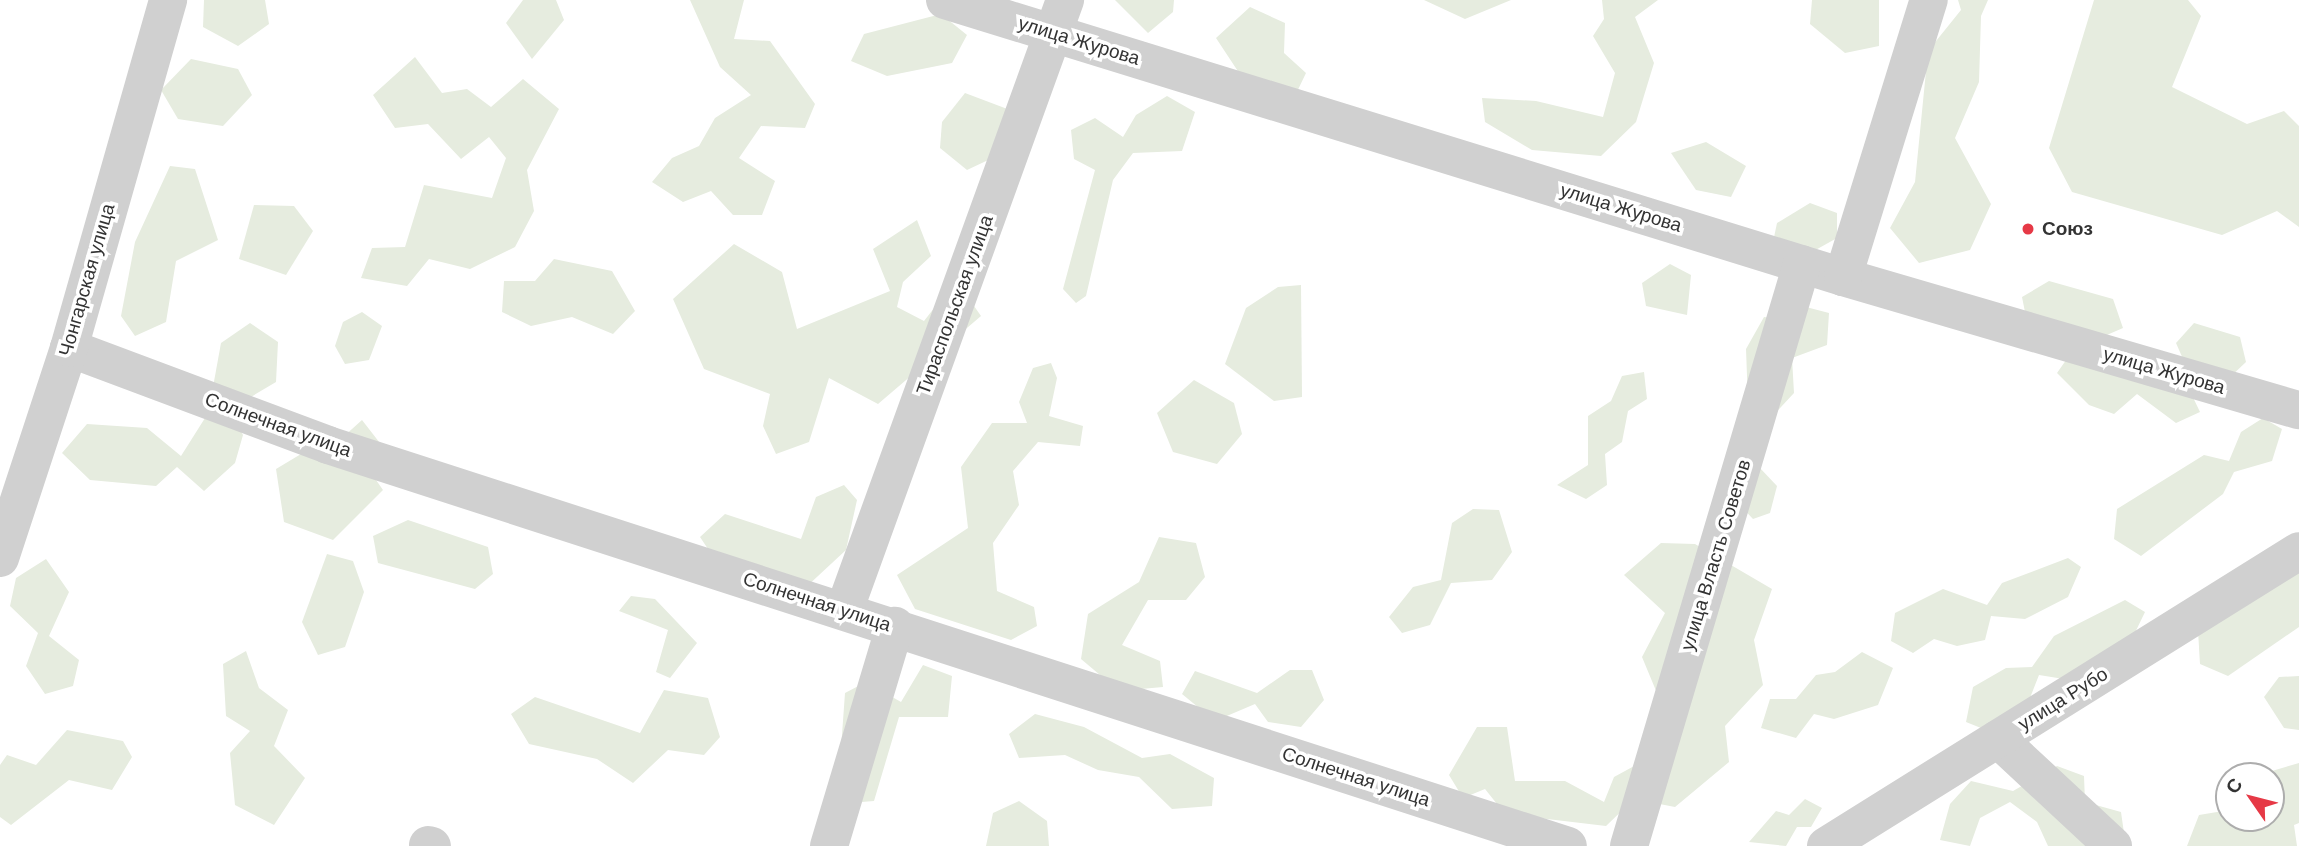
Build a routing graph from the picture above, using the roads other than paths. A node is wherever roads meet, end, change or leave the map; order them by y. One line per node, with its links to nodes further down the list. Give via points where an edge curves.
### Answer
1 (168, 0): 7 (street, Чонгарская улица)
2 (945, 0): 4 (street, улица Журова)
3 (1929, 0): 6 (street)
4 (1059, 17): 5 (street, улица Журова); 11 (street, Тираспольская улица)
5 (1802, 264): 6 (street, улица Журова); 16 (street, улица Власть Советов)
6 (1843, 277): 8 (street, улица Журова)
7 (69, 348): 10 (street, Чонгарская улица); 11 (street, Солнечная улица, via 328,444)
8 (2299, 410)
9 (2299, 551): 13 (street, улица Рубо)
10 (0, 558)
11 (844, 611): 12 (street, Солнечная улица)
12 (895, 626): 14 (street); 15 (street, Солнечная улица)
13 (1998, 739): 17 (street, улица Рубо); 18 (street)
14 (829, 846)
15 (1568, 846)
16 (1629, 846)
17 (1826, 846)
18 (2113, 846)

